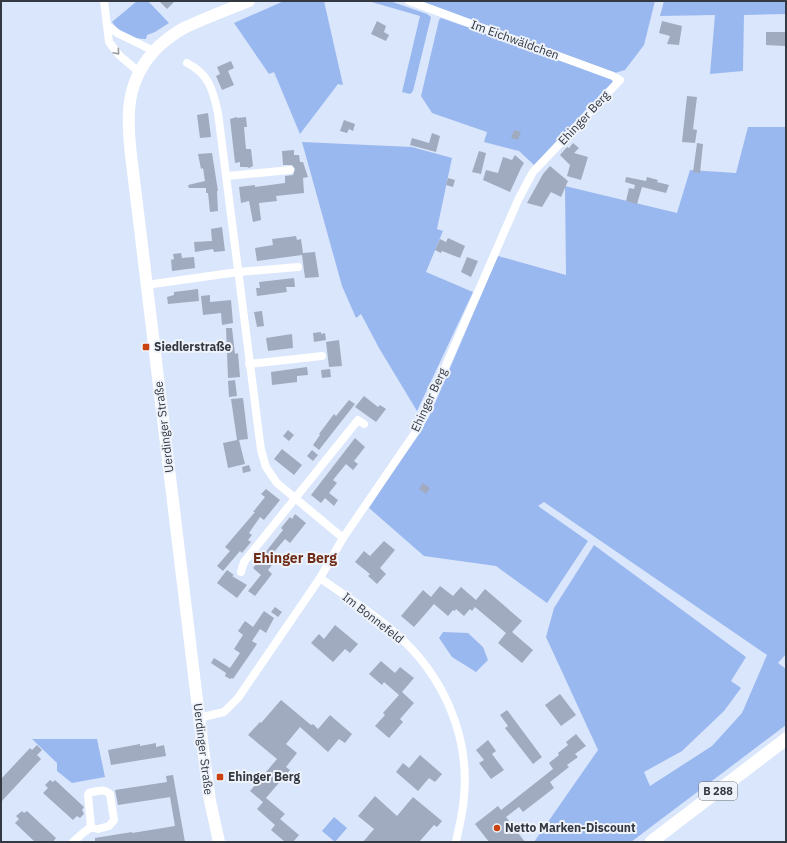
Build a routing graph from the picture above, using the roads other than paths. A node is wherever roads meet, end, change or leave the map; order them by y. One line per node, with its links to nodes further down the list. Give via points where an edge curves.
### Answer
1 (104, 1): 4 (street)
2 (249, 1): 5 (main road, Uerdinger Straße, via 183,28)
3 (409, 1): 8 (street, Im Eichwäldchen)
4 (107, 25): 5 (street, via 117,33); 7 (street, one-way to 7, via 109,42 119,55)
5 (154, 51): 7 (main road, Uerdinger Straße)
6 (187, 63): 10 (street, via 204,74 214,94)
7 (139, 72): 13 (main road, Uerdinger Straße, via 130,103 129,138)
8 (620, 80): 18 (street, Ehinger Berg, via 533,172 519,198 418,427)
9 (290, 170): 10 (street)
10 (227, 176): 12 (street)
11 (298, 267): 12 (street)
12 (238, 272): 13 (street); 15 (street)
13 (146, 285): 21 (main road, Uerdinger Straße)
14 (322, 356): 15 (street)
15 (249, 364): 17 (street, via 261,450 266,467 277,483)
16 (364, 424): 17 (street, via 358,420)
17 (295, 498): 18 (street); 19 (street, via 244,562)
18 (343, 538): 20 (street, Ehinger Berg)
19 (241, 572)
20 (320, 578): 21 (street, Ehinger Berg, via 238,698 224,712); 27 (street, Im Bonnefeld, via 395,632 425,663 441,689 460,737 465,772 463,807)
21 (199, 718): 26 (main road, Uerdinger Straße, via 210,800)
22 (786, 739): 28 (main road, B 288)
23 (786, 750): 29 (main road, B 288)
24 (91, 827): 24 (street, via 98,829 109,826 114,820 110,794 107,791 88,795); 25 (street)
25 (73, 842)
26 (219, 842)
27 (456, 842)
28 (651, 842)
29 (665, 842)

